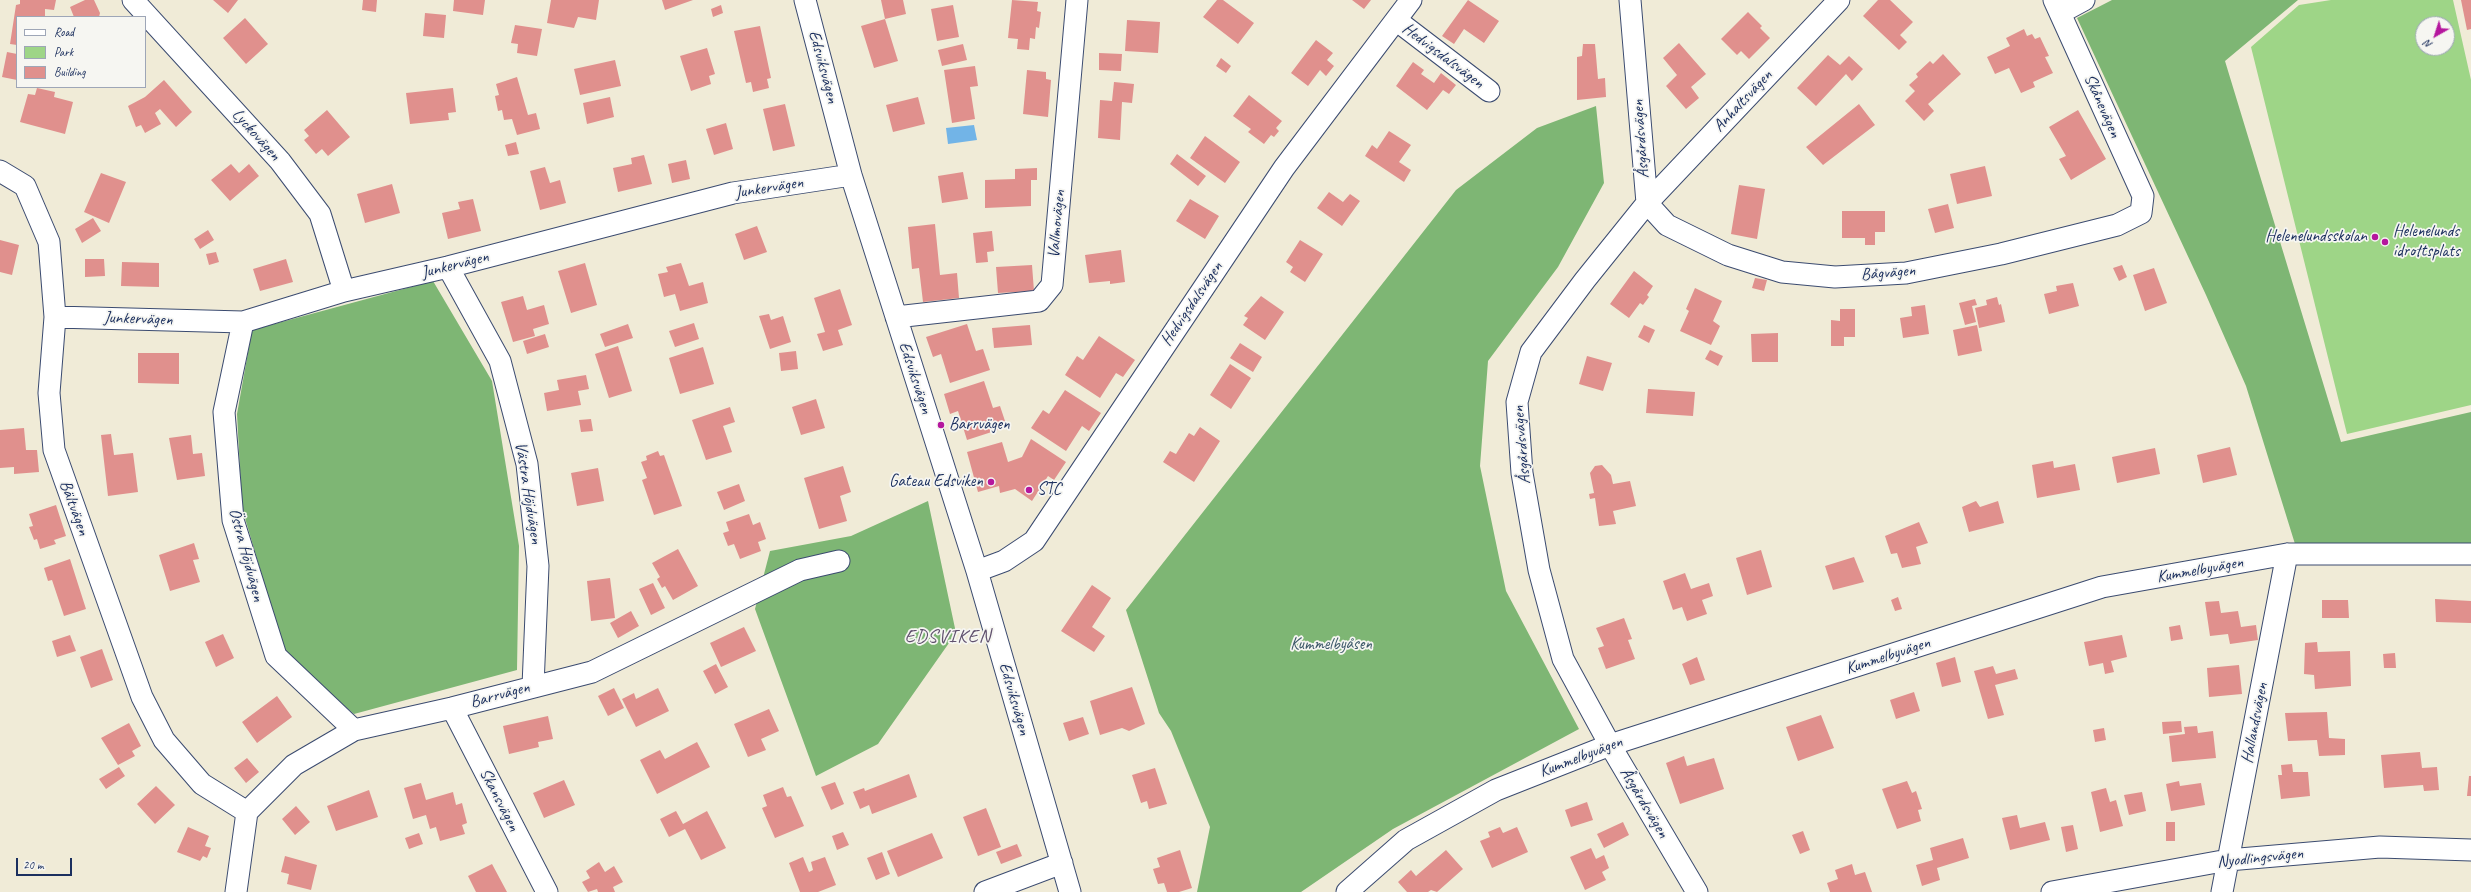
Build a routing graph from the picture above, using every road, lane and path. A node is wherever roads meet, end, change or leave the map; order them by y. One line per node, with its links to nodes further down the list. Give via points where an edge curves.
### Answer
1 (133, 0): 16 (street, Lyckovägen, via 280,161 320,214)
2 (805, 0): 12 (street, Edsviksvägen)
3 (1077, 0): 18 (street, Vallmovägen, via 1052,285 1038,301)
4 (1411, 0): 9 (street, Hedvigsdalsvägen)
5 (1630, 0): 13 (street, Åsgårdsvägen)
6 (1839, 0): 13 (street, Anhaltsvägen)
7 (2084, 0): 8 (street)
8 (2057, 6): 14 (street, Skånevägen, via 2143,196)
9 (1396, 20): 10 (street, Hedvigsdalsvägen); 23 (street, Hedvigsdalsvägen, via 1284,168 1034,541 1004,561)
10 (1490, 92)
11 (0, 171): 17 (street, Bältvägen, via 25,186 49,242)
12 (851, 175): 15 (street, Junkervägen, via 733,194); 18 (street, Edsviksvägen)
13 (1647, 202): 14 (street, Bågvägen, via 1667,224 1728,255 1782,272 1834,277 1906,273 1993,255 2117,225); 27 (street, Åsgårdsvägen, via 1531,352 1517,402 1522,472 1539,570 1563,659)
14 (2141, 213)
15 (448, 267): 16 (street, Junkervägen); 24 (street, Västra Höjdvägen, via 500,362 527,464 538,566)
16 (344, 292): 19 (street, Junkervägen)
17 (55, 317): 19 (street, Junkervägen); 28 (street, Bältvägen, via 49,393 54,450 142,697 164,740 202,784)
18 (896, 317): 23 (street, Edsviksvägen)
19 (243, 322): 26 (street, Östra Höjdvägen, via 224,412 233,520 276,656)
20 (2287, 554): 21 (street, Kummelbyvägen); 27 (street, Kummelbyvägen, via 2102,588); 30 (street, Hallandsvägen)
21 (2471, 554)
22 (839, 561): 24 (street, Barrvägen, via 800,570 592,672)
23 (977, 571): 31 (street, Edsviksvägen)
24 (533, 686): 25 (street, Barrvägen)
25 (452, 708): 26 (street, Barrvägen); 33 (street, Skansvägen)
26 (354, 730): 28 (street, Barrvägen, via 294,765)
27 (1610, 745): 36 (street, Kummelbyvägen, via 1496,790 1413,836); 37 (street, Åsgårdsvägen)
28 (247, 812): 32 (street)
29 (2471, 850): 30 (street, Nyodlingsvägen, via 2380,847)
30 (2228, 860): 38 (street, Nyodlingsvägen); 39 (street, Hallandsvägen)
31 (1062, 863): 34 (street); 35 (street, Edsviksvägen)
32 (236, 892)
33 (547, 892)
34 (985, 892)
35 (1070, 892)
36 (1347, 892)
37 (1698, 892)
38 (2052, 892)
39 (2222, 892)

